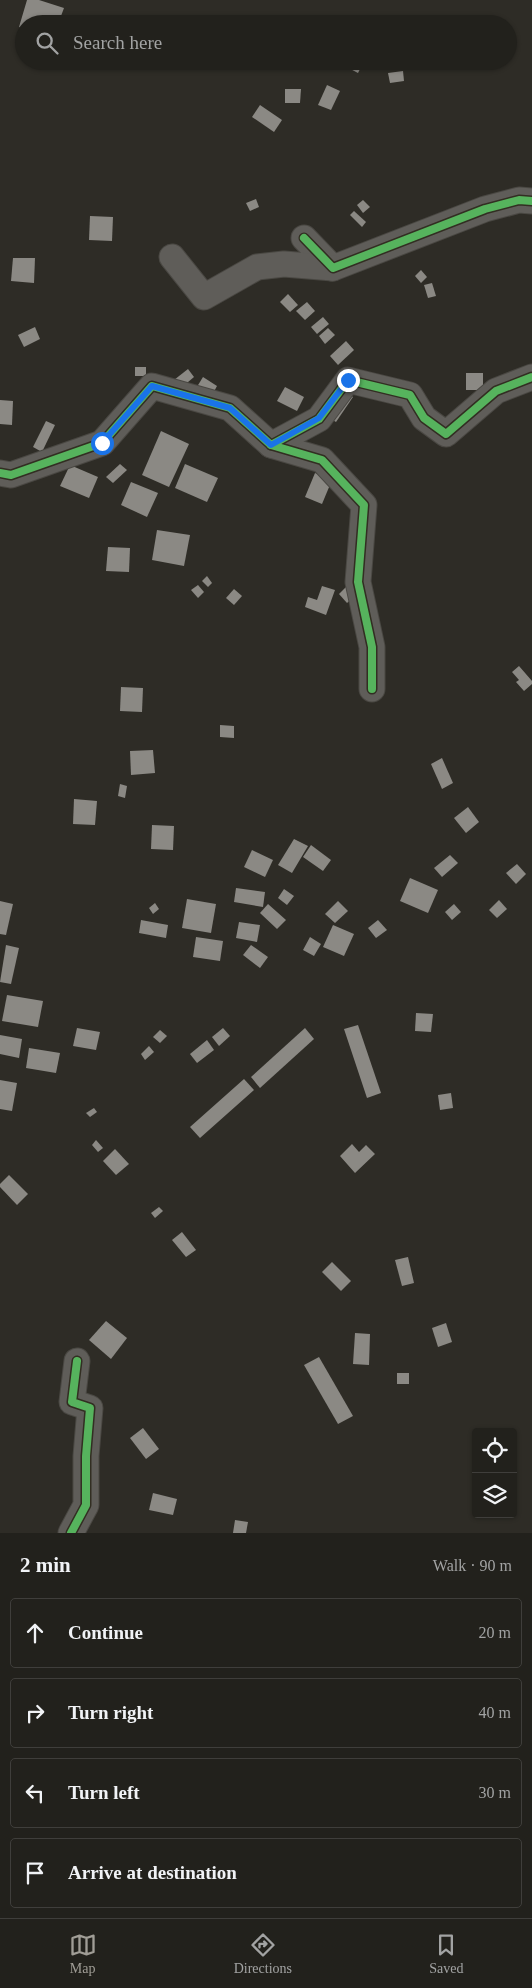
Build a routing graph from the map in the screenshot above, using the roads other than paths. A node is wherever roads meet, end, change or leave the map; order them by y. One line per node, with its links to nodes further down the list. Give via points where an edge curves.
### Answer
1 (532, 201): 4 (street, via 518,200 485,209)
2 (304, 238): 4 (street)
3 (172, 257): 4 (street, via 204,297 257,267 284,264)
4 (333, 268)
5 (532, 377): 6 (street, via 496,391 446,434 424,418 410,395 348,380 319,418)
6 (271, 445): 7 (street, via 230,408 152,386 102,443 11,475); 8 (street, via 322,460 364,505 358,582 372,647)
7 (0, 473)
8 (372, 689)
9 (77, 1361): 10 (street, via 72,1402 90,1408 86,1505)
10 (71, 1533)

